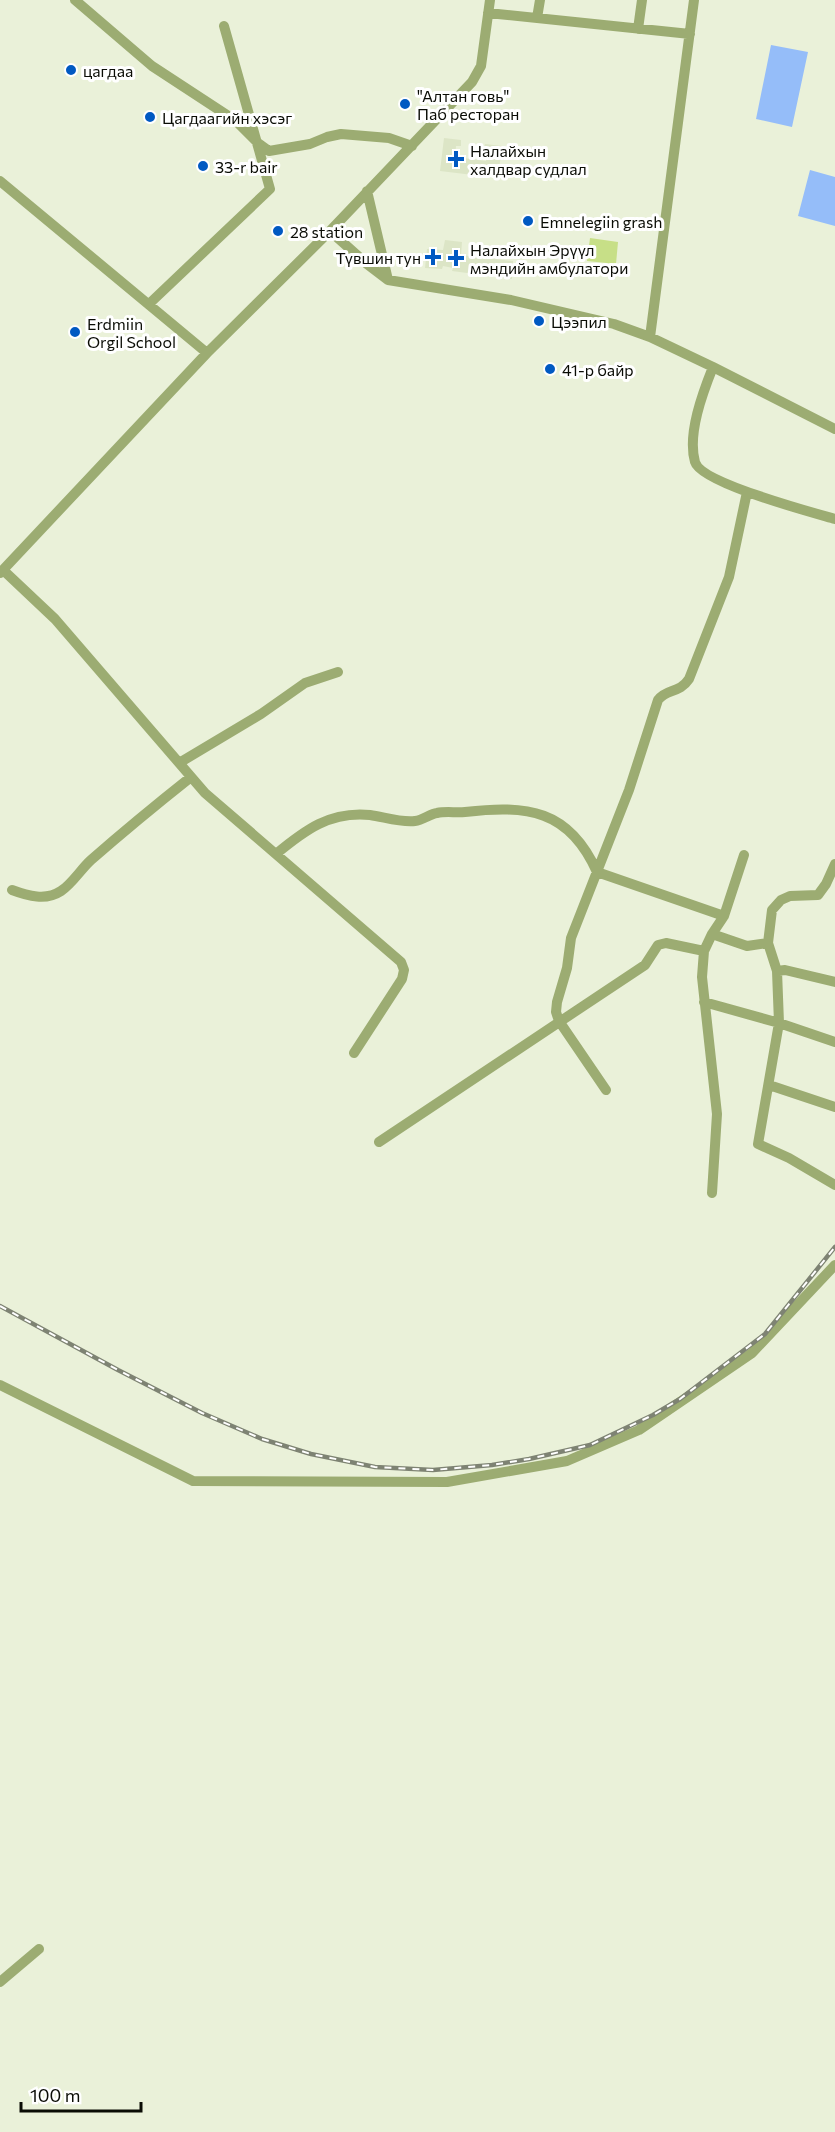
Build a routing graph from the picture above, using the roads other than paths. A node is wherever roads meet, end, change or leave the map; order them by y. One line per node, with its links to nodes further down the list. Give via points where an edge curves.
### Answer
1 (75, 0): 11 (street, via 152,66 236,121)
2 (490, 0): 6 (street)
3 (540, 0): 7 (street)
4 (642, 0): 9 (street)
5 (694, 0): 10 (street)
6 (488, 12): 7 (street); 12 (street, via 478,74)
7 (537, 18): 9 (street)
8 (224, 26): 11 (street)
9 (638, 29): 10 (street)
10 (690, 34): 20 (street)
11 (258, 143): 12 (street, via 269,151 340,134 389,138); 19 (street, via 270,189)
12 (412, 146): 14 (street)
13 (0, 181): 19 (street)
14 (368, 191): 15 (street); 16 (street)
15 (330, 231): 17 (street); 21 (street)
16 (383, 254): 17 (street, via 377,263); 18 (street)
17 (367, 264): 18 (street)
18 (388, 280): 20 (street, via 511,300 591,318)
19 (148, 304): 21 (street)
20 (650, 337): 22 (street)
21 (207, 353): 26 (street)
22 (713, 367): 23 (street); 24 (street, via 698,406 695,463 700,470)
23 (835, 429)
24 (747, 492): 25 (street); 33 (street, via 729,576 689,679 658,700)
25 (835, 519)
26 (1, 572): 28 (street, via 55,619)
27 (338, 672): 28 (street, via 305,683)
28 (179, 763): 29 (street)
29 (191, 777): 30 (street); 34 (street, via 83,867 61,891 41,897)
30 (276, 854): 33 (street, via 306,829 333,818 367,815 415,821 437,813 527,810 556,820 579,839); 45 (street, via 401,962 402,979)
31 (744, 855): 35 (street)
32 (834, 870): 37 (street, via 818,895 790,896 772,910)
33 (597, 872): 35 (street); 42 (street, via 571,938 557,1002)
34 (12, 890)
35 (724, 916): 36 (street)
36 (712, 934): 37 (street, via 747,946); 38 (street)
37 (768, 944): 39 (street)
38 (704, 951): 41 (street); 42 (street, via 666,943 658,945 645,965)
39 (777, 971): 40 (street); 43 (street)
40 (835, 982)
41 (705, 1002): 43 (street); 51 (street, via 717,1114)
42 (559, 1021): 47 (street); 49 (street)
43 (779, 1023): 44 (street); 46 (street)
44 (835, 1042)
45 (354, 1053)
46 (769, 1085): 48 (street); 50 (street, via 759,1145)
47 (606, 1090)
48 (835, 1107)
49 (379, 1142)
50 (835, 1185)
51 (712, 1193)
52 (835, 1265): 53 (street, via 752,1353 639,1430 567,1461 447,1482 193,1481)
53 (0, 1385)
54 (39, 1949): 55 (street)
55 (0, 1982)

